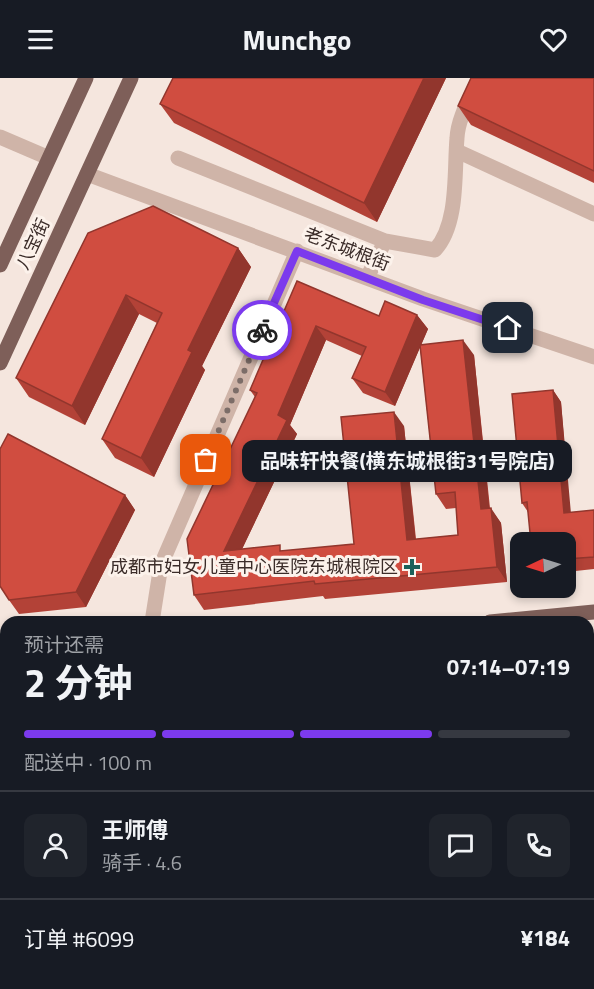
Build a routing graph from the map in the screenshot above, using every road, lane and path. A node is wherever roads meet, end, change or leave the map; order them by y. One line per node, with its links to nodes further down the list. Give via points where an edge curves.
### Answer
1 (86, 78): 6 (main road, 八宝街)
2 (131, 78): 8 (main road, 八宝街)
3 (479, 78): 5 (street, via 461,119)
4 (0, 137): 6 (street)
5 (457, 151): 9 (street); 10 (street, via 451,215 444,240 435,250)
6 (49, 158): 12 (main road, 八宝街)
7 (178, 158): 10 (street)
8 (87, 174): 11 (street, 老东城根街); 15 (main road, 八宝街)
9 (594, 214)
10 (385, 241): 13 (street)
11 (297, 251): 13 (street, 老东城根街); 17 (street, via 161,565)
12 (0, 265)
13 (367, 278): 14 (street, 老东城根街)
14 (594, 357)
15 (0, 363)
16 (594, 612): 18 (main road)
17 (153, 616)
18 (552, 616)

